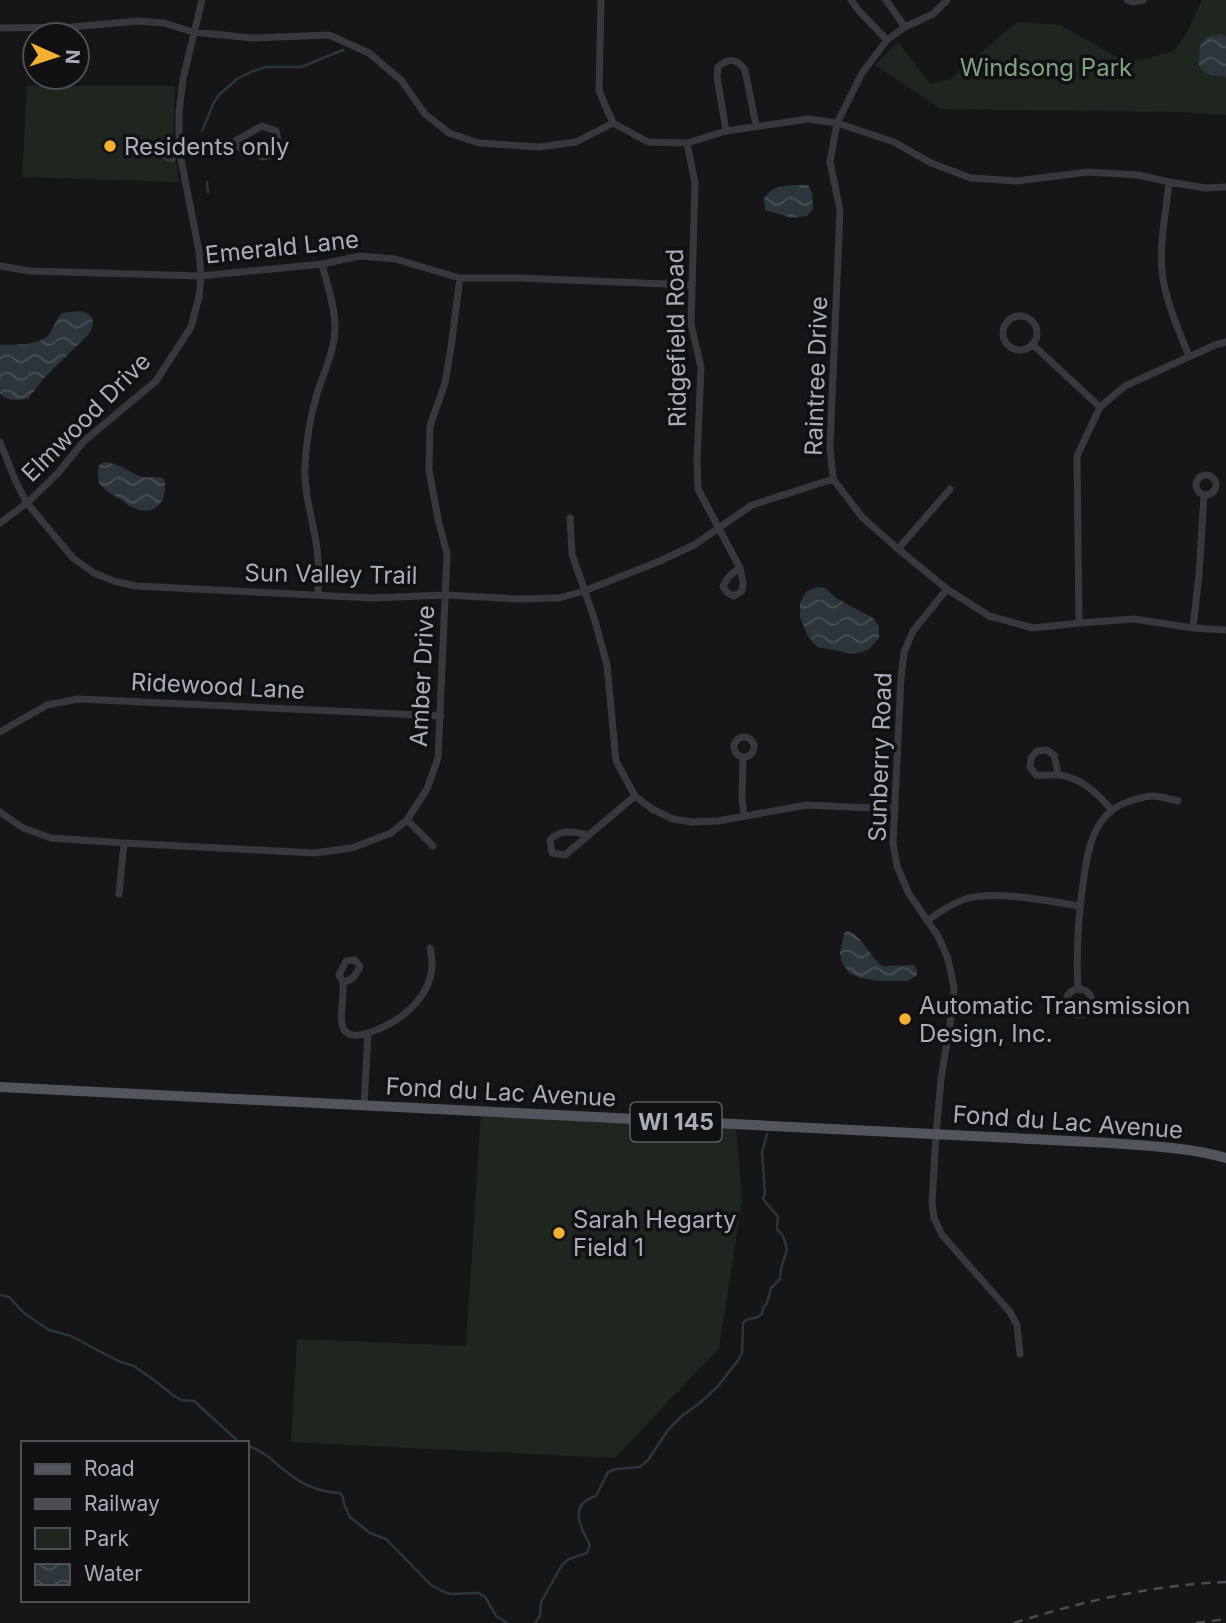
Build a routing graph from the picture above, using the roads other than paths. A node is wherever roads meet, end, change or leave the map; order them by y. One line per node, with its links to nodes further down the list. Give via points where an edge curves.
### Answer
1 (202, 0): 10 (street, Elmwood Drive)
2 (601, 0): 12 (street, via 599,92)
3 (851, 0): 11 (street)
4 (886, 0): 8 (street)
5 (947, 0): 8 (street, Raintree Drive, via 933,14)
6 (1127, 0): 7 (street)
7 (1143, 0)
8 (905, 27): 11 (street, Raintree Drive)
9 (0, 28): 10 (street, via 138,21)
10 (193, 32): 12 (street, via 252,38 329,35 369,53 401,80 425,114 449,132 479,143 539,146 576,142); 19 (street, Elmwood Drive, via 180,101)
11 (887, 40): 13 (street, Raintree Drive, via 862,73)
12 (613, 123): 16 (street, via 648,142)
13 (837, 123): 14 (street, via 808,119); 21 (street, via 894,142 971,178 1017,181 1088,172); 33 (street, Raintree Drive, via 830,163 841,210 830,446)
14 (756, 125): 15 (street); 15 (street, via 745,70 732,60 718,67 717,78)
15 (726, 131): 16 (street)
16 (687, 143): 27 (street, Ridgefield Road, via 695,183)
17 (170, 144): 20 (street, via 163,151)
18 (230, 144): 18 (street, via 263,157 274,154 279,144 276,131 262,126); 19 (street)
19 (179, 149): 25 (street, Elmwood Drive)
20 (172, 159)
21 (1169, 182): 22 (street); 30 (street, via 1163,277)
22 (1226, 187)
23 (322, 264): 25 (street, Emerald Lane); 26 (street, Emerald Lane, via 360,256 395,258); 44 (street, via 335,329 311,419 305,470 320,571)
24 (0, 266): 25 (street, Emerald Lane, via 30,271)
25 (201, 276): 36 (street, Elmwood Drive, via 191,327 156,381 84,441)
26 (460, 278): 27 (street, Emerald Lane); 45 (street, Amber Drive, via 445,383 430,426 429,470 447,554)
27 (691, 285): 39 (street, Ridgefield Road, via 691,324 701,367 698,489)
28 (1226, 342): 30 (street)
29 (1032, 344): 29 (street, via 1037,334 1030,318 1008,320 1003,330 1008,345 1018,349); 31 (street)
30 (1189, 356): 31 (street, via 1125,386)
31 (1100, 407): 46 (street, via 1077,456)
32 (0, 442): 36 (street, Sun Valley Trail)
33 (833, 479): 39 (street, Sun Valley Trail, via 752,505); 40 (street, Raintree Drive, via 862,517)
34 (950, 489): 40 (street)
35 (1203, 495): 47 (street)
36 (27, 503): 38 (street, Elmwood Drive); 44 (street, Sun Valley Trail, via 73,558 114,581)
37 (570, 517): 43 (street, via 572,554)
38 (0, 523)
39 (719, 528): 41 (street, Ridgefield Road); 43 (street, Sun Valley Trail, via 684,550)
40 (898, 549): 42 (street, Raintree Drive)
41 (740, 568)
42 (947, 589): 46 (street, Raintree Drive, via 989,616 1033,628); 55 (street, Sunberry Road, via 913,631 904,652)
43 (584, 591): 45 (street, Sun Valley Trail, via 559,598); 53 (street, via 607,665 616,761)
44 (318, 595): 45 (street, Sun Valley Trail)
45 (446, 595): 49 (street, Amber Drive)
46 (1079, 623): 47 (street, Raintree Drive, via 1134,619)
47 (1193, 628): 48 (street, Raintree Drive)
48 (1226, 631)
49 (441, 716): 50 (street, Ridewood Lane, via 78,699 47,705); 59 (street, Amber Drive, via 438,758 427,789)
50 (0, 732)
51 (743, 757): 58 (street)
52 (1058, 774): 52 (street, via 1054,755 1046,750 1031,758 1036,775); 56 (street, via 1089,788)
53 (635, 796): 58 (street, via 673,819 705,822); 60 (street)
54 (1178, 801): 56 (street, via 1152,796)
55 (895, 809): 58 (street, via 806,805); 65 (street, Sunberry Road, via 897,866)
56 (1112, 811): 64 (street, via 1093,835)
57 (0, 812): 61 (street, Amber Drive, via 23,828 51,838)
58 (744, 816)
59 (407, 820): 61 (street, Amber Drive, via 391,833 352,848 314,853); 62 (street)
60 (589, 835): 60 (street, via 556,834 550,840 552,853 565,855)
61 (124, 844): 63 (street)
62 (433, 846)
63 (119, 894)
64 (1080, 906): 65 (street, via 1027,898 967,898); 68 (street)
65 (927, 921): 72 (street, Sunberry Road, via 948,959 954,987)
66 (430, 947): 69 (street, via 432,970 415,1006 400,1019)
67 (343, 983): 69 (street, via 342,1027 353,1035)
68 (1078, 989)
69 (368, 1033): 71 (street)
70 (0, 1087): 71 (main road, Fond du Lac Avenue / WI 145)
71 (364, 1106): 72 (main road, Fond du Lac Avenue / WI 145)
72 (936, 1135): 74 (main road, Fond du Lac Avenue / WI 145); 76 (street, Sunberry Road, via 932,1203 937,1227 1010,1312 1017,1325)
73 (1226, 1152): 74 (main road, Fond du Lac Avenue / WI 145)
74 (1210, 1153): 75 (main road, Fond du Lac Avenue / WI 145)
75 (1226, 1158)
76 (1020, 1354)

